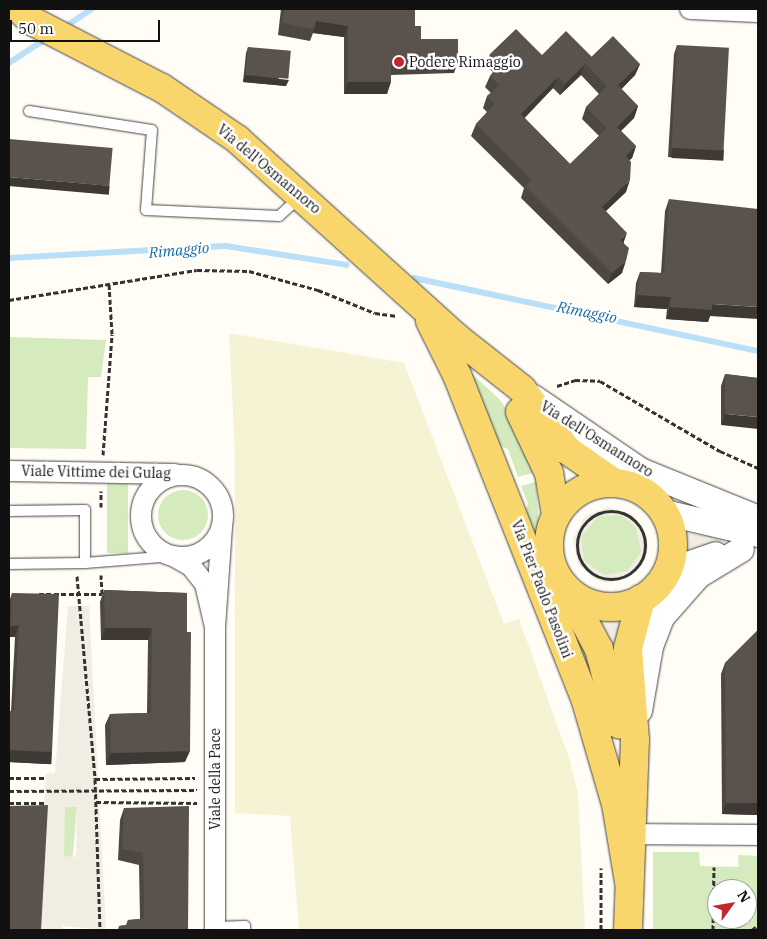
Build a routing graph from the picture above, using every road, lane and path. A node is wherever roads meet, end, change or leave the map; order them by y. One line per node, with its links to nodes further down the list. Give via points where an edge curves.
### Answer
1 (690, 9): 2 (street)
2 (758, 12)
3 (28, 16): 5 (main road, Via dell'Osmannoro, via 201,113)
4 (28, 111): 5 (lane, via 152,130 146,210 279,216)
5 (302, 196): 8 (main road, Via dell'Osmannoro, via 403,289)
6 (109, 283): 7 (path); 8 (path, via 197,270 249,271); 14 (path, via 112,334)
7 (9, 300)
8 (413, 313): 9 (main road, Via dell'Osmannoro); 44 (main road, Via Pier Paolo Pasolini, via 458,375 586,701 616,804)
9 (456, 337): 10 (main road, Via dell'Osmannoro); 20 (main road, Via dell'Osmannoro, via 510,398 537,442)
10 (522, 389): 16 (main road, Via dell'Osmannoro, via 567,450); 22 (street, Via dell'Osmannoro, via 640,470)
11 (552, 392): 12 (path, via 575,380 600,381 720,452)
12 (758, 468)
13 (9, 470): 14 (street, Viale Vittime dei Gulag)
14 (102, 470): 15 (street, Viale Vittime dei Gulag); 17 (path, via 101,510)
15 (184, 475): 21 (street, via 202,480 215,492); 25 (street, via 155,484 141,508 148,538)
16 (613, 482): 19 (main road, Via dell'Osmannoro, via 642,491); 20 (main road, Via dell'Osmannoro, via 574,495)
17 (85, 510): 18 (lane); 26 (lane)
18 (9, 511)
19 (664, 512): 24 (street); 28 (main road, via 673,545)
20 (556, 515): 29 (main road, Via dell'Osmannoro, via 549,545 551,560)
21 (223, 518): 25 (street, via 211,545 193,555); 31 (street, Viale della Pace)
22 (758, 518)
23 (642, 532): 23 (path, via 626,515 604,511 593,516 578,534 578,556 593,574 624,576 644,553)
24 (753, 542): 28 (street, via 701,558); 32 (street, Via Pier Paolo Pasolini, via 698,575 661,617 650,646)
25 (173, 556): 26 (lane); 31 (street, Viale della Pace, via 191,566 205,584)
26 (81, 563): 27 (lane); 35 (path)
27 (9, 564)
28 (664, 578): 30 (main road)
29 (566, 587): 30 (main road, via 601,606 622,606); 42 (main road, Via Pier Paolo Pasolini, via 599,649 616,708)
30 (641, 599): 32 (main road, Via Pier Paolo Pasolini, via 628,648)
31 (215, 627): 36 (street, Viale della Pace)
32 (635, 740): 42 (main road, Via Pier Paolo Pasolini)
33 (9, 778): 34 (path)
34 (46, 778)
35 (95, 778): 36 (path); 39 (path)
36 (215, 790): 37 (path); 39 (path); 46 (street, Viale della Pace)
37 (9, 791)
38 (45, 802): 40 (path)
39 (96, 802): 47 (path)
40 (9, 803)
41 (758, 835): 42 (street)
42 (629, 843): 44 (main road, Via Pier Paolo Pasolini)
43 (714, 867): 50 (path)
44 (629, 882): 49 (main road, Via Pier Paolo Pasolini)
45 (758, 925): 51 (path)
46 (215, 929): 48 (lane, via 245,926)
47 (100, 930)
48 (245, 930)
49 (628, 930)
50 (713, 930)
51 (752, 930)

